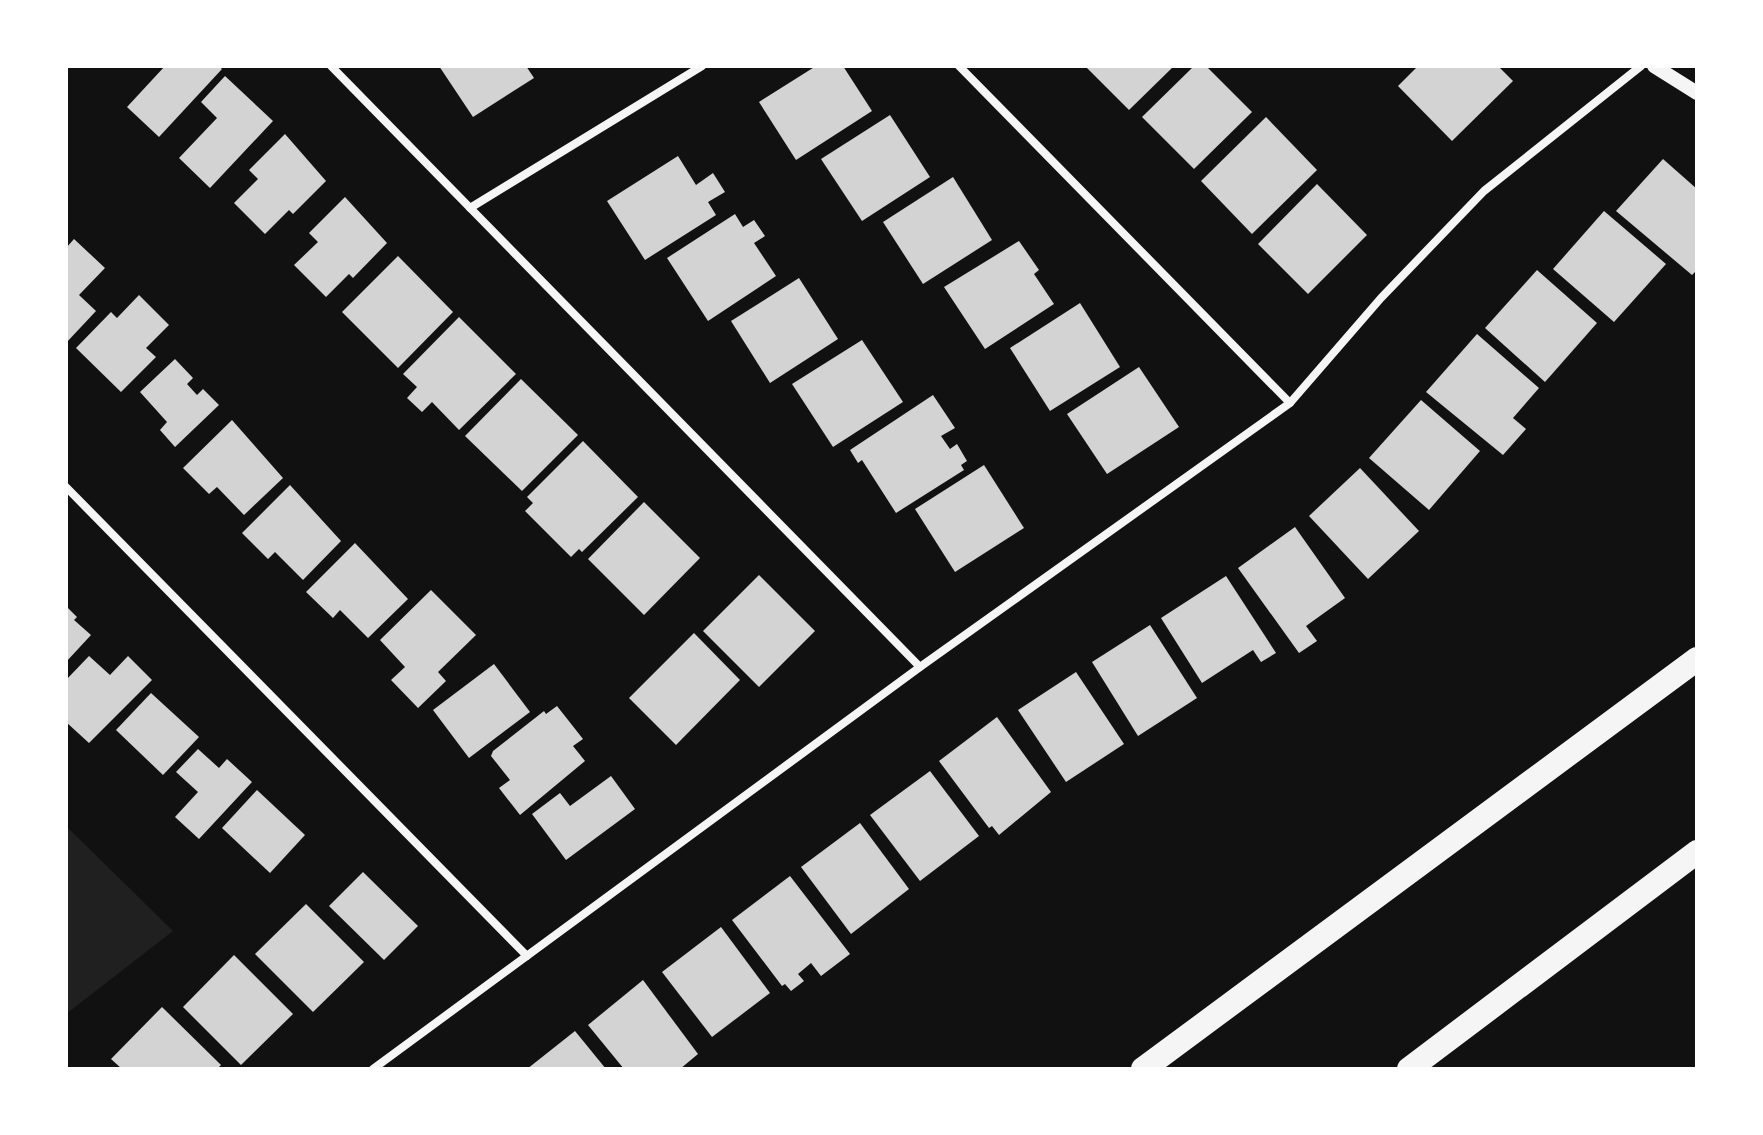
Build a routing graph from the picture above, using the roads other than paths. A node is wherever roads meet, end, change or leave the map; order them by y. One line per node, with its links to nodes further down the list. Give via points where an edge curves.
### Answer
1 (331, 66): 7 (street)
2 (702, 66): 7 (street)
3 (959, 66): 8 (street)
4 (1641, 66): 8 (street, via 1484,191)
5 (1654, 66): 6 (street)
6 (1697, 93)
7 (470, 208): 11 (street)
8 (1290, 403): 11 (street)
9 (66, 487): 13 (street)
10 (1697, 659): 15 (highway)
11 (920, 667): 13 (street)
12 (1697, 852): 16 (highway)
13 (527, 956): 14 (street)
14 (373, 1069)
15 (1143, 1069)
16 (1409, 1069)

